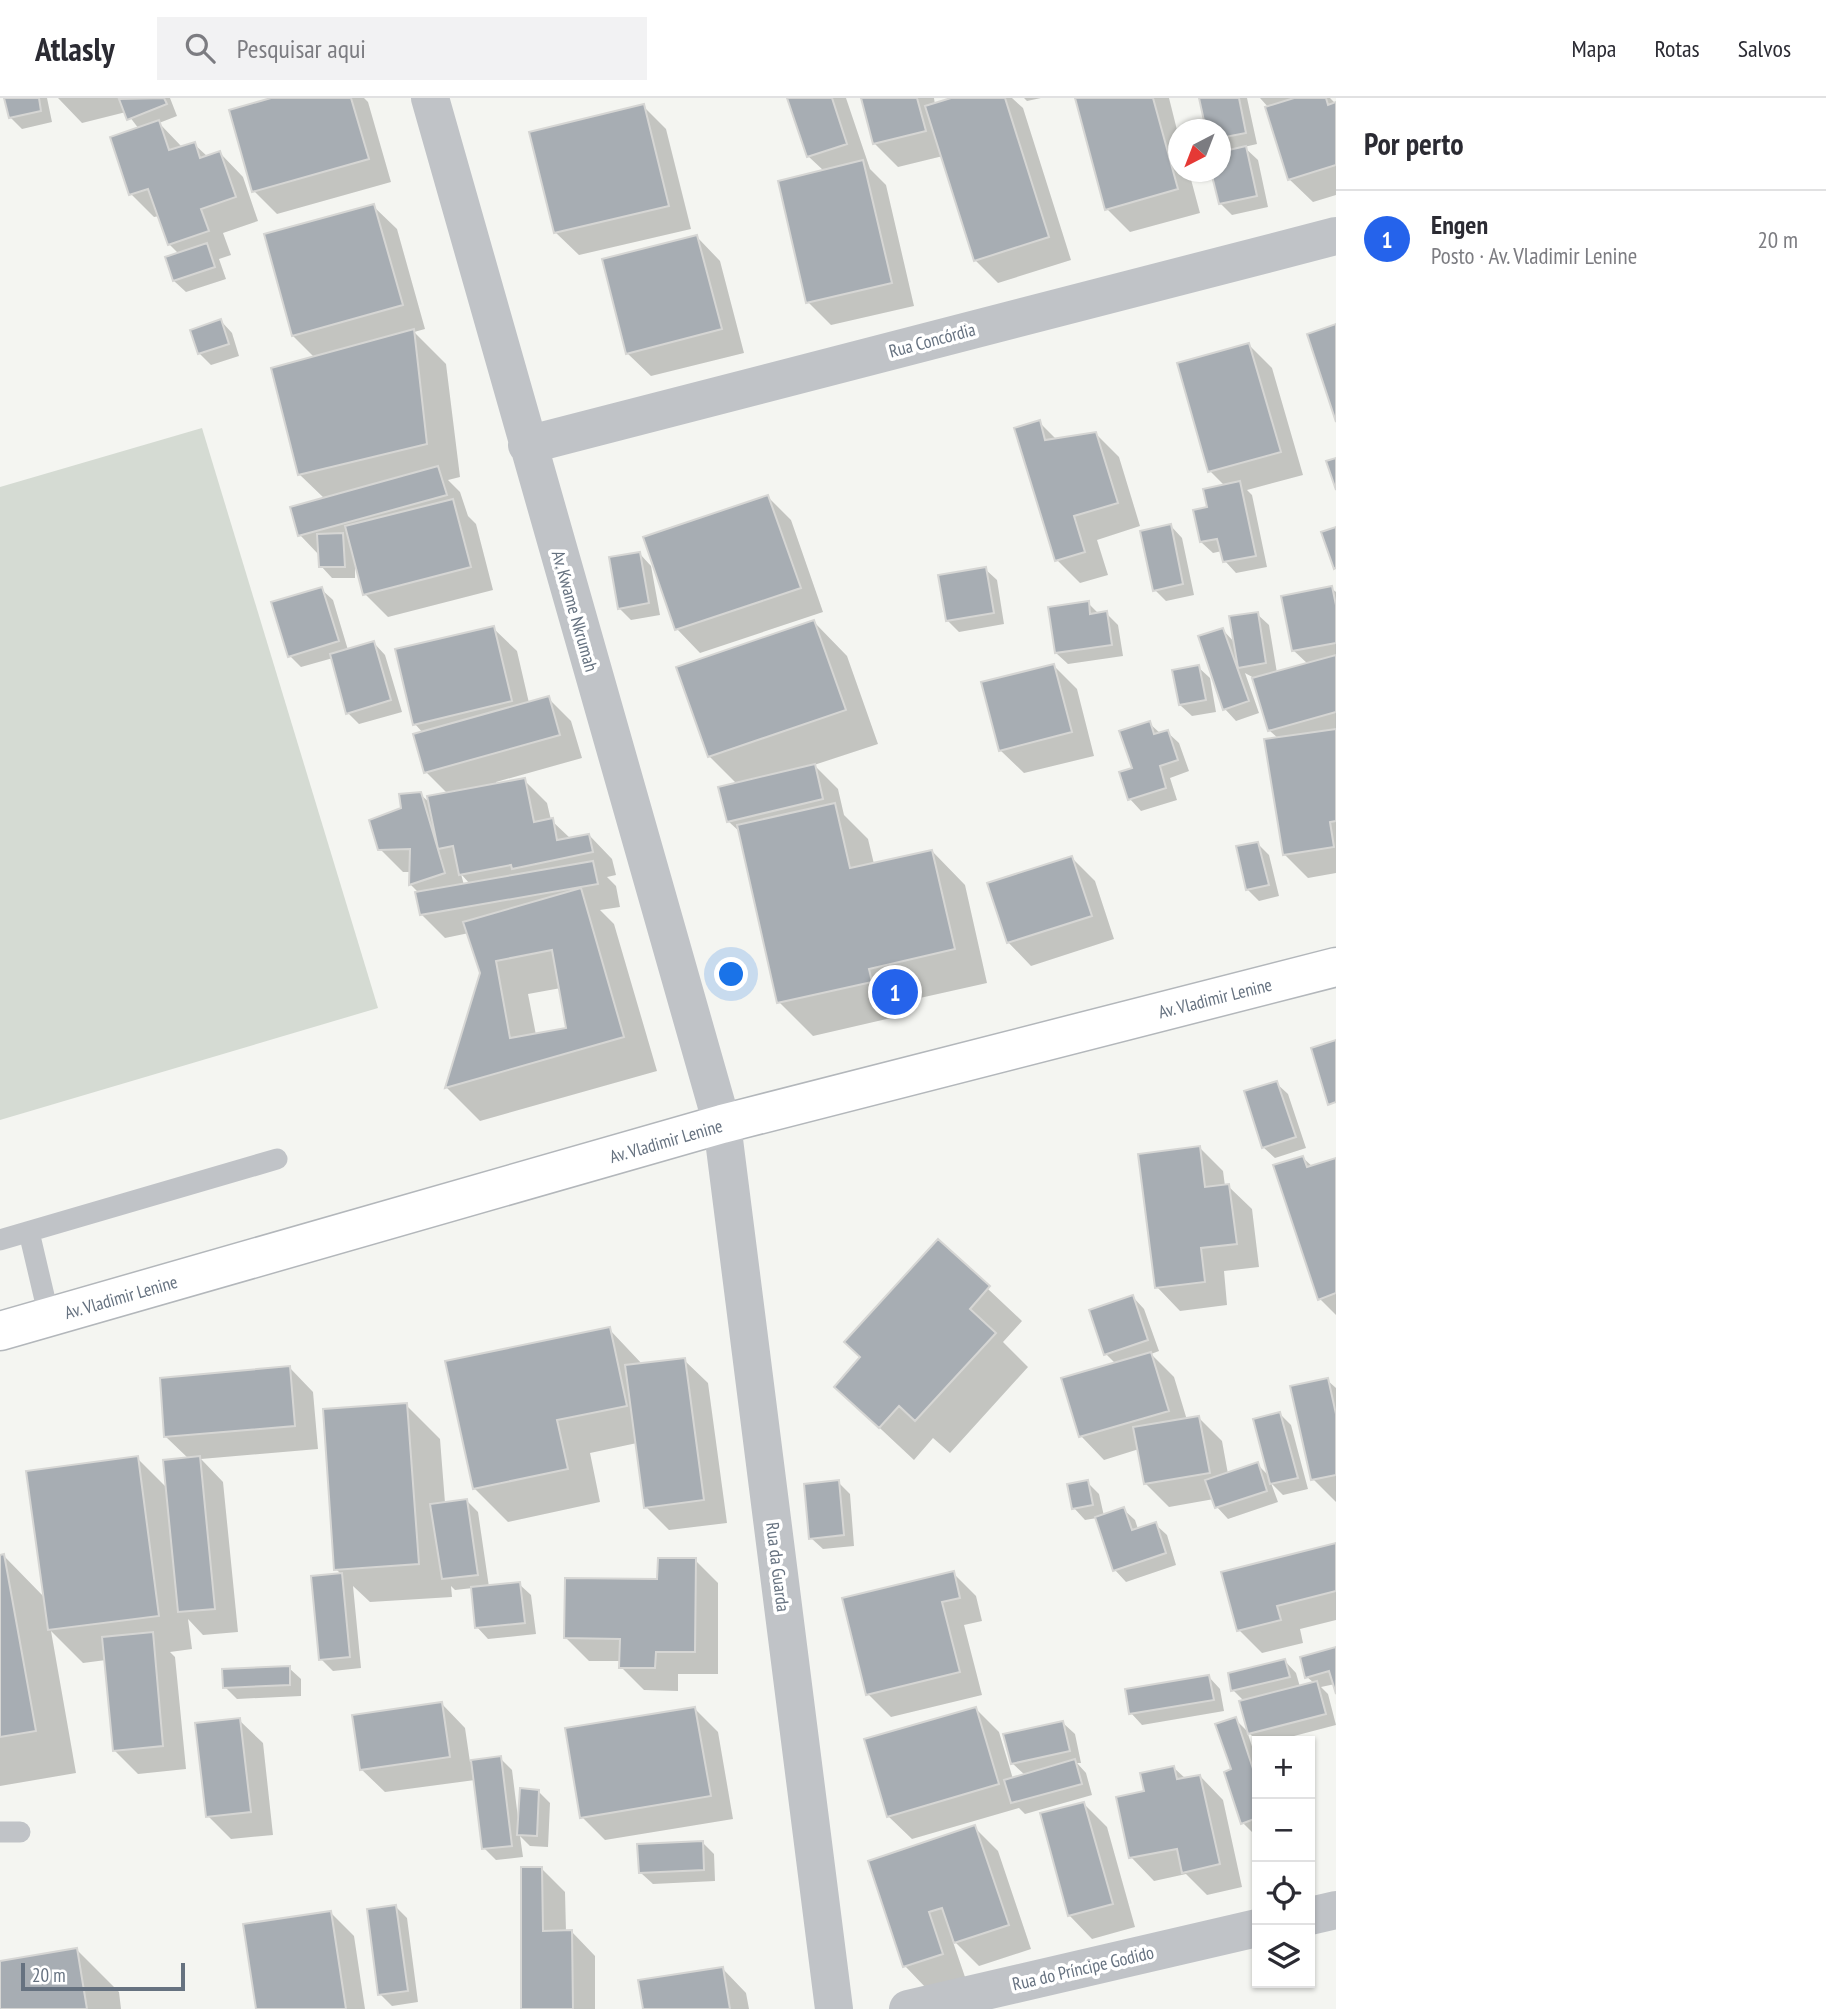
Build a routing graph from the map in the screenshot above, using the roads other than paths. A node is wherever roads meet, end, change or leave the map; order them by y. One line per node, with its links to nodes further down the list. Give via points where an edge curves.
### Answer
1 (430, 98): 3 (street, Av. Kwame Nkrumah)
2 (1336, 236): 3 (street, Rua Concórdia)
3 (527, 445): 5 (street, Av. Kwame Nkrumah)
4 (1336, 967): 5 (main road, Av. Vladimir Lenine)
5 (722, 1124): 9 (main road, Av. Vladimir Lenine); 14 (street, Rua da Guarda)
6 (277, 1159): 7 (lane)
7 (29, 1233): 8 (lane); 9 (lane)
8 (0, 1240)
9 (49, 1317): 10 (main road, Av. Vladimir Lenine)
10 (0, 1331)
11 (1336, 1910): 12 (street)
12 (1315, 1915)
13 (1252, 1929): 15 (street, Rua do Príncipe Godido)
14 (835, 2009)
15 (908, 2009)

